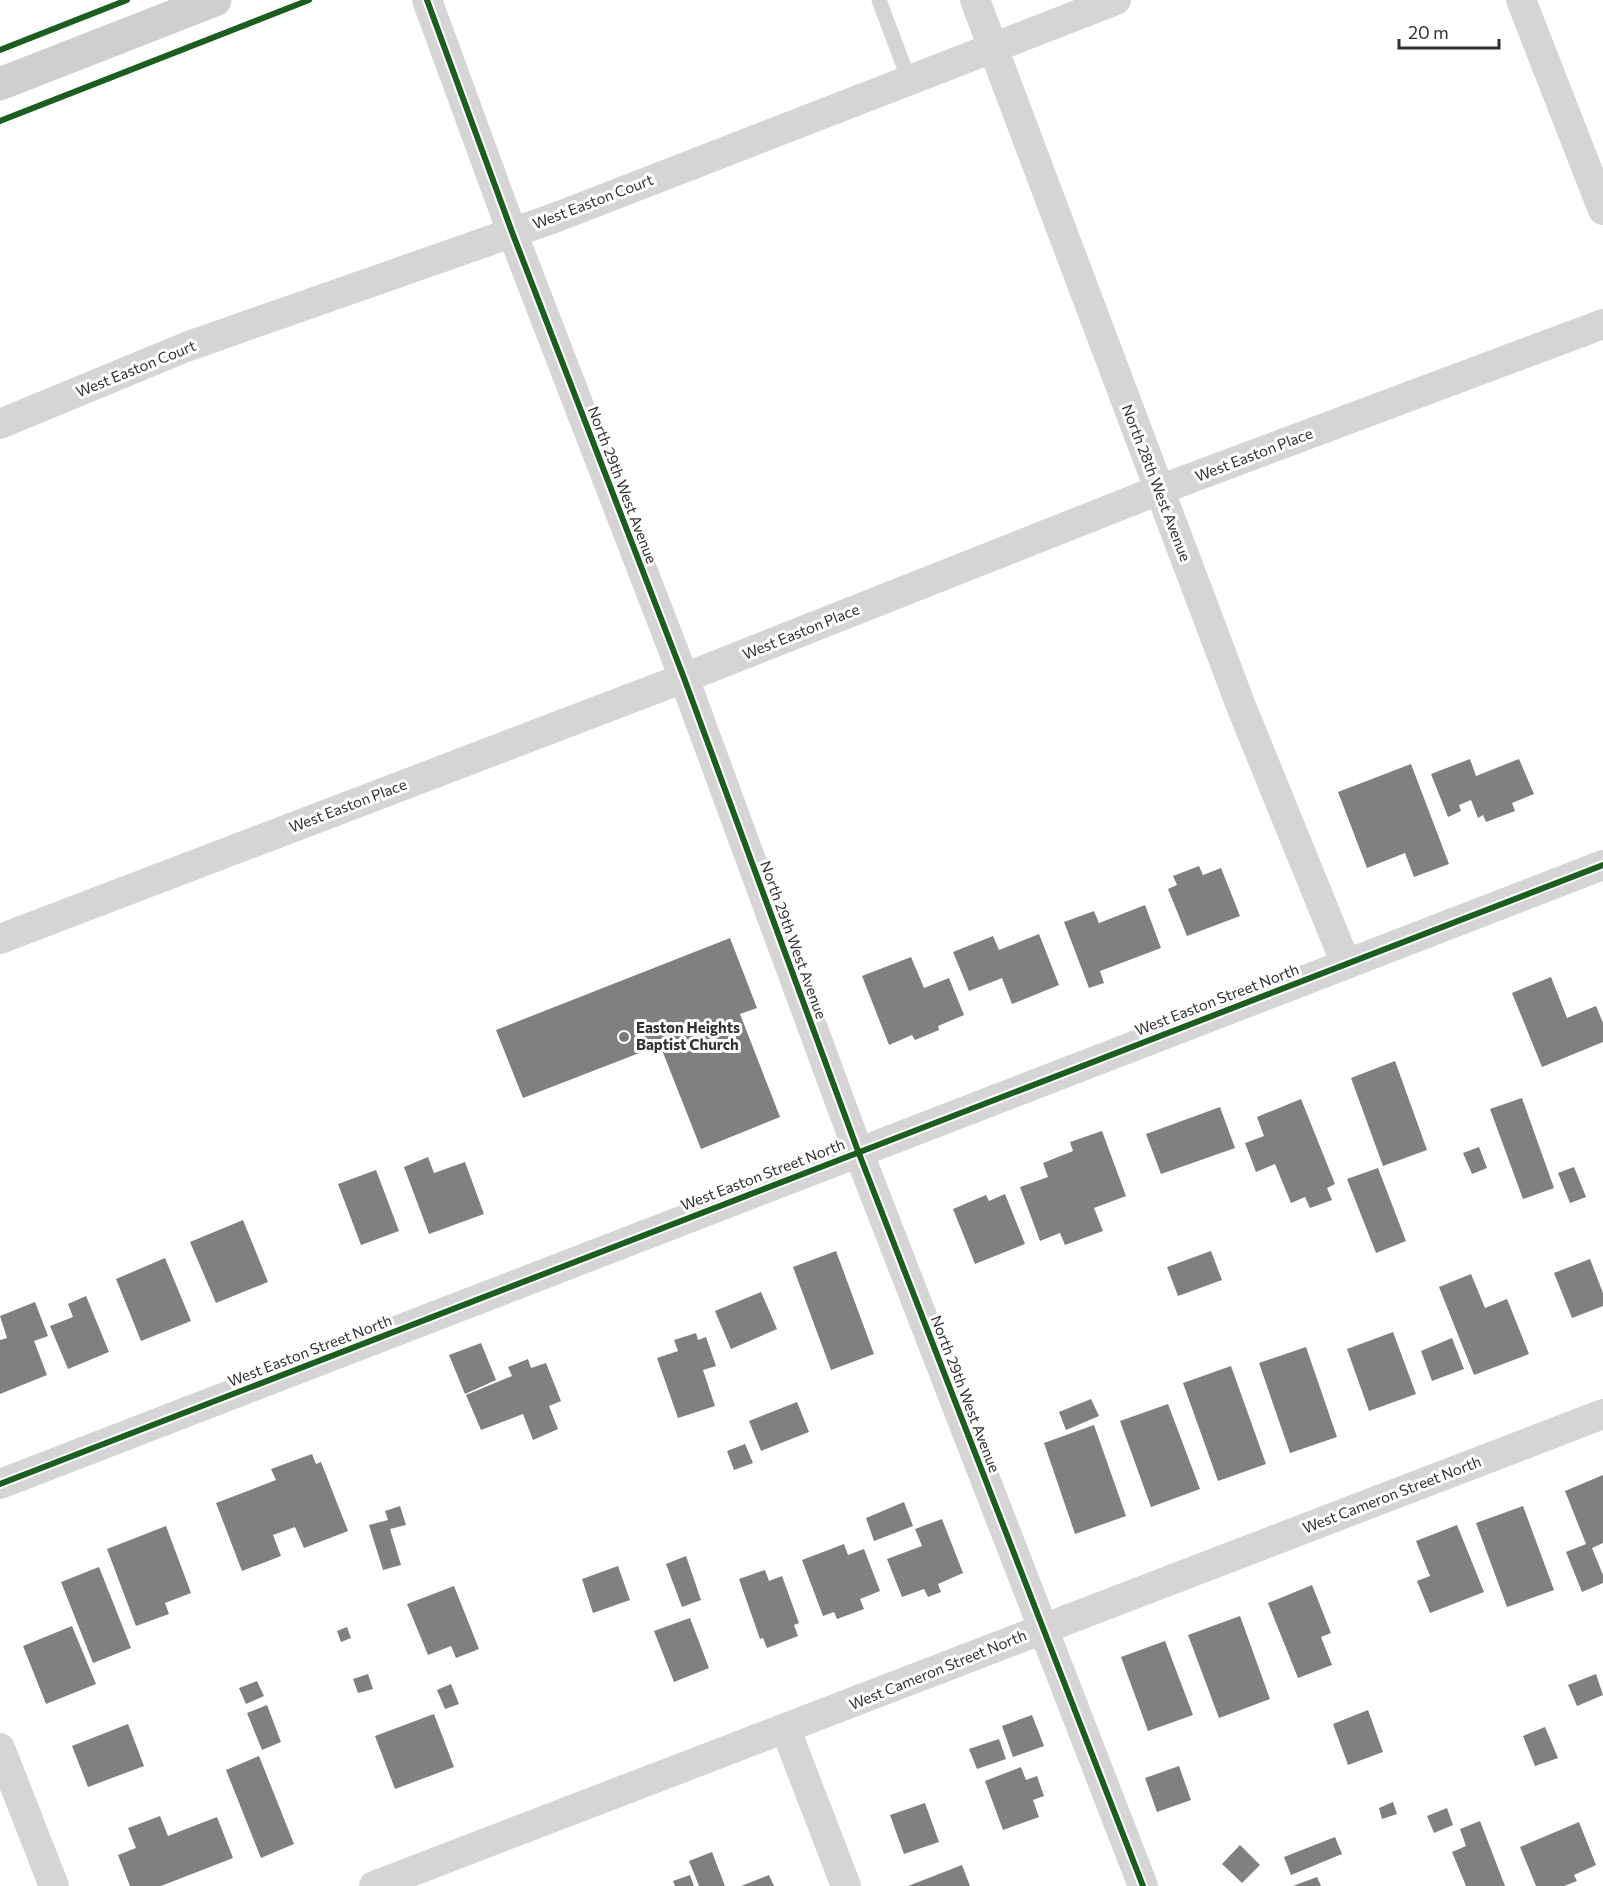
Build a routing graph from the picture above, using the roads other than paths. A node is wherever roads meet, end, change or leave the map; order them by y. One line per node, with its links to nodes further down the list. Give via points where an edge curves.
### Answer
1 (215, 0): 9 (main road)
2 (427, 0): 11 (street, North 29th West Avenue)
3 (879, 0): 8 (lane)
4 (975, 0): 7 (street, North 28th West Avenue)
5 (1116, 0): 7 (street, West Easton Court)
6 (1521, 0): 10 (street)
7 (993, 47): 8 (street, West Easton Court); 14 (street, North 28th West Avenue)
8 (909, 80): 11 (street, West Easton Court)
9 (0, 84)
10 (1603, 210)
11 (512, 232): 13 (street, West Easton Court, via 186,348); 15 (street, North 29th West Avenue)
12 (1603, 324): 14 (street, West Easton Place)
13 (0, 424)
14 (1159, 490): 15 (street, West Easton Place); 18 (street, North 28th West Avenue)
15 (684, 678): 17 (street, West Easton Place); 19 (street, North 29th West Avenue)
16 (1603, 865): 18 (street, West Easton Street North)
17 (0, 939)
18 (1346, 964): 19 (street, West Easton Street North)
19 (858, 1151): 21 (street, West Easton Street North); 22 (street, North 29th West Avenue)
20 (1603, 1414): 22 (street, West Cameron Street North)
21 (0, 1484)
22 (1044, 1628): 23 (street, West Cameron Street North); 28 (street, North 29th West Avenue)
23 (786, 1730): 26 (street, West Cameron Street North); 27 (street)
24 (0, 1748): 25 (street)
25 (54, 1886)
26 (374, 1886)
27 (846, 1886)
28 (1143, 1886)

